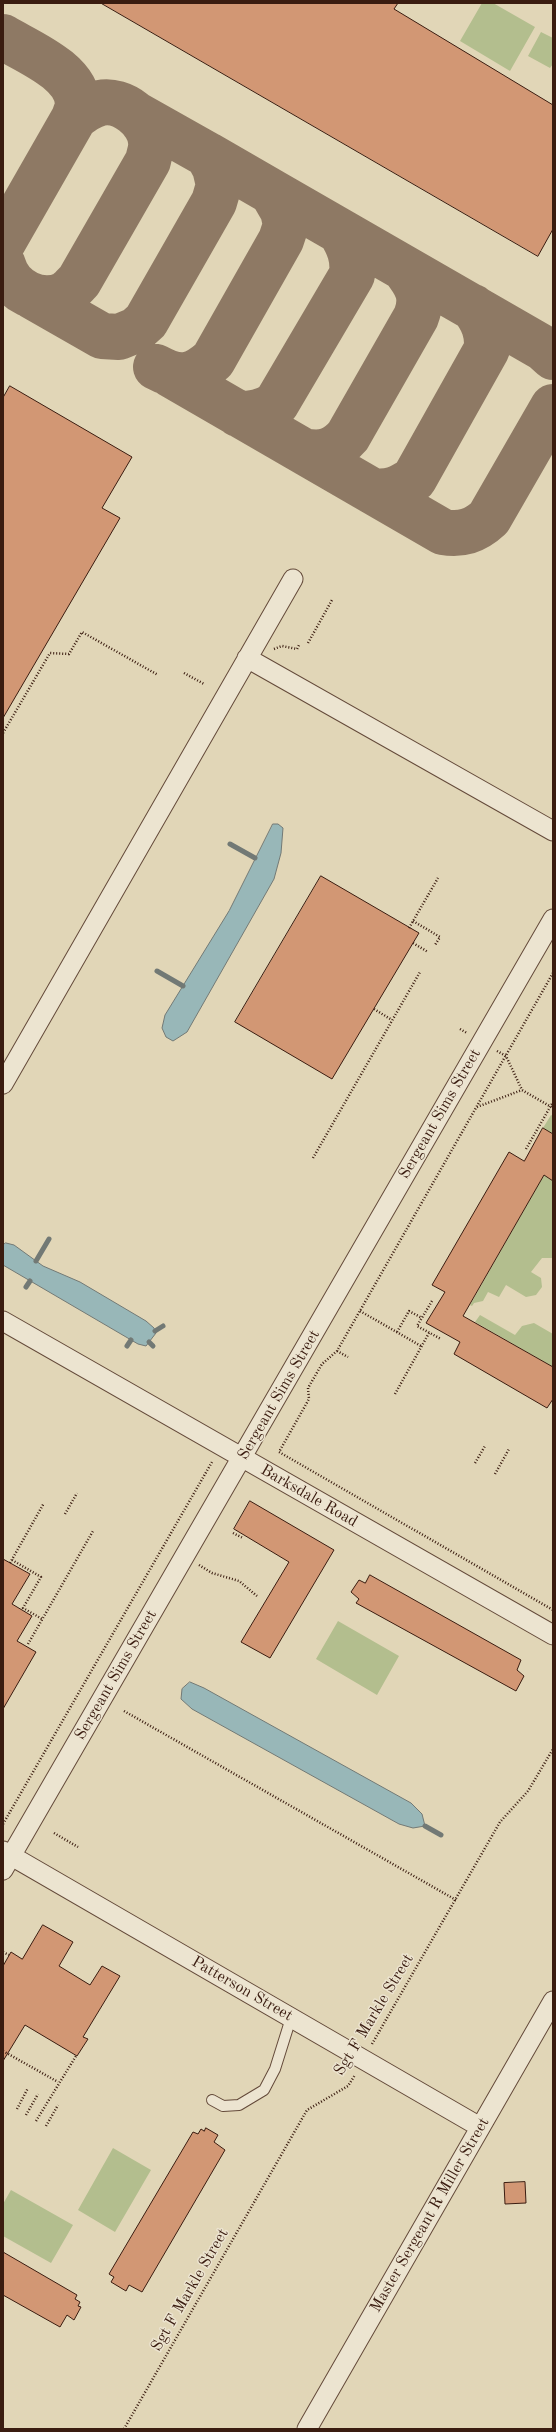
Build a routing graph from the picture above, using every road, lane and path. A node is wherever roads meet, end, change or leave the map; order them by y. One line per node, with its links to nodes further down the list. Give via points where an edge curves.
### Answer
1 (293, 579): 6 (street)
2 (332, 600): 3 (path)
3 (308, 643)
4 (299, 645): 5 (path, via 297,649)
5 (282, 646)
6 (247, 658): 11 (street); 26 (street)
7 (184, 673): 9 (path)
8 (158, 675): 10 (path, via 82,632 69,654 50,653)
9 (204, 684)
10 (3, 733)
11 (553, 831)
12 (438, 878): 14 (path)
13 (553, 919): 24 (street, Sergeant Sims Street)
14 (414, 921): 15 (path); 17 (path, via 440,937)
15 (409, 928)
16 (413, 943): 18 (path)
17 (436, 945)
18 (428, 952)
19 (420, 972): 22 (path)
20 (553, 973): 25 (path)
21 (374, 1009): 22 (path)
22 (392, 1020): 32 (path)
23 (460, 1029): 24 (path)
24 (482, 1042): 25 (path); 46 (street, Sergeant Sims Street)
25 (506, 1056): 27 (path); 29 (path)
26 (3, 1084)
27 (522, 1090): 29 (path); 30 (path)
28 (553, 1102): 30 (path)
29 (476, 1107): 34 (path)
30 (552, 1107): 31 (path)
31 (526, 1149)
32 (313, 1158)
33 (432, 1301): 35 (path)
34 (360, 1312): 37 (path); 41 (path)
35 (422, 1318): 37 (path, via 409,1311); 38 (path, via 417,1326)
36 (3, 1321): 46 (street, Barksdale Road)
37 (397, 1332): 40 (path)
38 (429, 1333): 39 (path); 40 (path)
39 (441, 1340)
40 (422, 1346): 43 (path)
41 (337, 1351): 42 (path); 58 (path, via 322,1364 308,1388 309,1399 279,1452)
42 (348, 1357)
43 (395, 1394)
44 (485, 1446): 48 (path)
45 (509, 1449): 49 (path)
46 (242, 1458): 60 (street, Barksdale Road); 67 (street, Sergeant Sims Street)
47 (212, 1462): 64 (path)
48 (475, 1463)
49 (495, 1474)
50 (77, 1493): 52 (path)
51 (44, 1503): 59 (path, via 11,1562 41,1577 23,1608)
52 (65, 1514)
53 (93, 1531): 59 (path)
54 (233, 1533): 55 (path)
55 (243, 1538)
56 (218, 1574): 57 (path, via 239,1580)
57 (257, 1596)
58 (553, 1610)
59 (42, 1620): 61 (path)
60 (553, 1635)
61 (28, 1644)
62 (124, 1711): 68 (path)
63 (553, 1749): 68 (path, Sgt F Markle Street, via 528,1791 500,1822)
64 (3, 1824)
65 (54, 1833): 66 (path)
66 (78, 1847)
67 (6, 1859): 72 (street, Patterson Street)
68 (456, 1900): 75 (path, Sgt F Markle Street)
69 (3, 1952): 70 (path)
70 (9, 1955)
71 (553, 2001): 85 (street, Master Sergeant R Miller Street)
72 (291, 2018): 75 (street, Patterson Street); 79 (lane, via 275,2069 264,2090 239,2104 223,2106)
73 (3, 2051): 76 (path)
74 (76, 2056): 76 (path)
75 (364, 2060): 85 (street, Patterson Street); 86 (path, Sgt F Markle Street, via 348,2086 307,2110)
76 (58, 2082): 83 (path)
77 (28, 2088): 81 (path)
78 (38, 2094): 82 (path)
79 (212, 2100)
80 (58, 2105): 84 (path)
81 (17, 2109)
82 (26, 2115)
83 (36, 2121)
84 (46, 2126)
85 (480, 2127): 87 (street, Master Sergeant R Miller Street)
86 (124, 2429)
87 (307, 2429)

